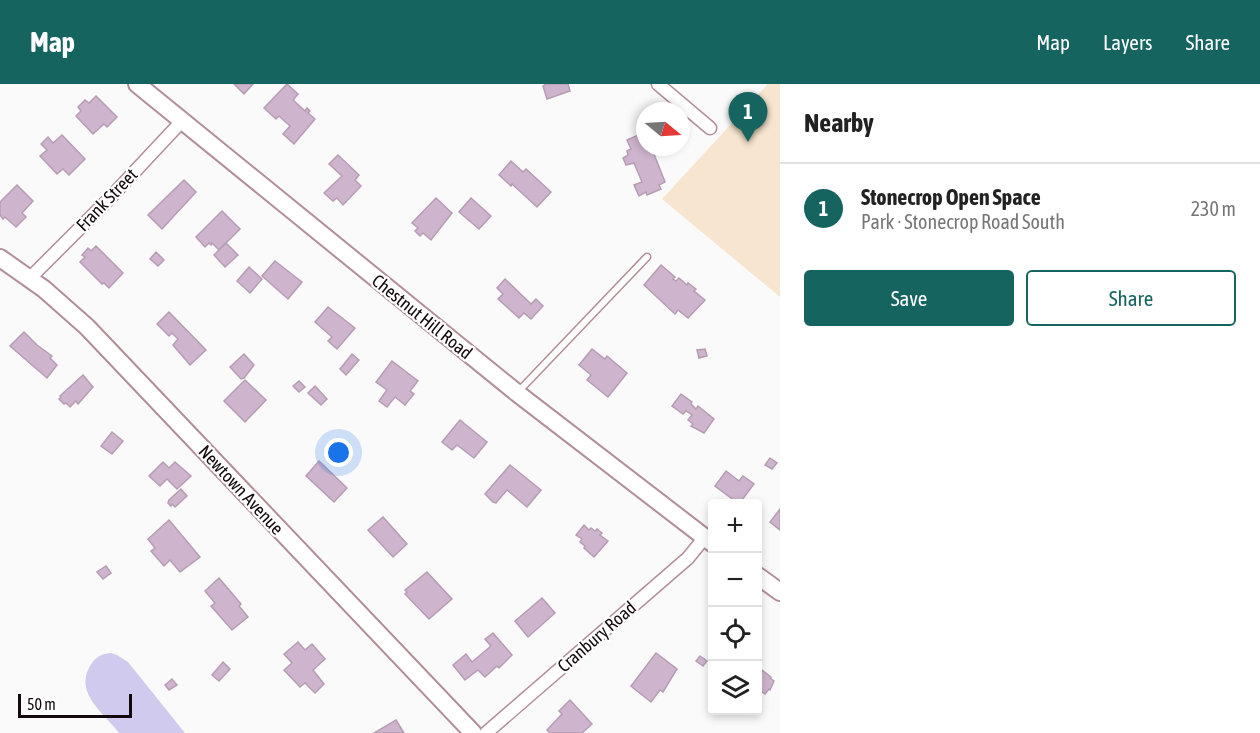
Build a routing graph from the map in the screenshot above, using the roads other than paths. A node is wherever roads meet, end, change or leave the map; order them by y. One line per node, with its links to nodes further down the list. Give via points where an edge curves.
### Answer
1 (137, 84): 3 (main road, Chestnut Hill Road)
2 (658, 84): 4 (street)
3 (182, 121): 7 (street, Frank Street); 8 (main road, Chestnut Hill Road)
4 (710, 128)
5 (647, 257): 8 (lane)
6 (0, 258): 7 (main road, Newtown Avenue)
7 (30, 278): 13 (main road, Newtown Avenue, via 104,344)
8 (517, 393): 9 (main road, Chestnut Hill Road)
9 (708, 539)
10 (708, 541): 14 (street, Cranbury Road)
11 (762, 579): 12 (main road)
12 (780, 592)
13 (473, 733)
14 (486, 733)

